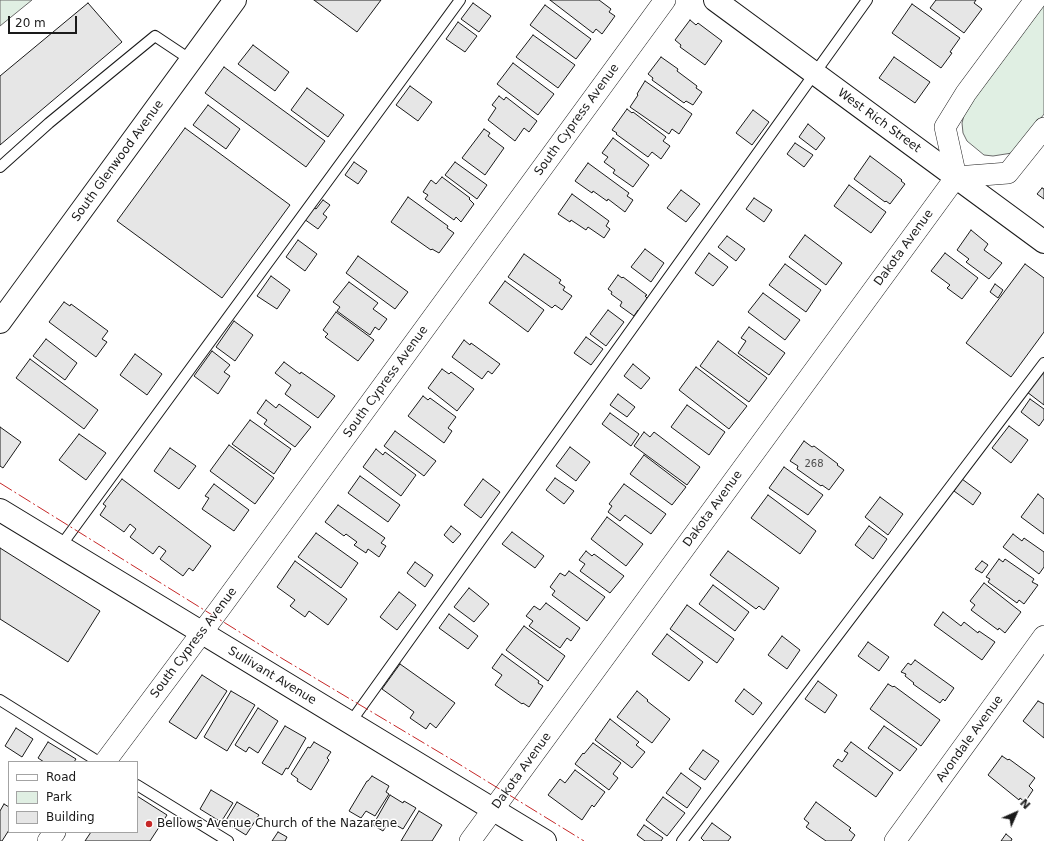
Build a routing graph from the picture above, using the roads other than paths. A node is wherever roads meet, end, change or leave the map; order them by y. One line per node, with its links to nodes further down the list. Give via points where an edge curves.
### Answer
1 (235, 0): 7 (street, South Glenwood Avenue)
2 (460, 0): 16 (lane)
3 (665, 0): 17 (street, South Cypress Avenue)
4 (715, 0): 8 (street, West Rich Street)
5 (867, 0): 8 (lane)
6 (1035, 0): 11 (street, via 966,93 945,127)
7 (191, 60): 10 (lane, via 155,36); 13 (street, South Glenwood Avenue)
8 (815, 74): 11 (street, West Rich Street); 20 (lane)
9 (1044, 128): 11 (street, via 1008,173)
10 (0, 167)
11 (956, 177): 12 (street, West Rich Street); 24 (street, Dakota Avenue)
12 (1044, 242)
13 (0, 322)
14 (1044, 363): 30 (lane)
15 (0, 510): 16 (street, Sullivant Avenue)
16 (60, 547): 17 (street, Sullivant Avenue)
17 (202, 633): 20 (street, Sullivant Avenue); 22 (street, South Cypress Avenue)
18 (1044, 636): 31 (street, Avondale Avenue)
19 (0, 700): 21 (lane)
20 (350, 723): 24 (street, Sullivant Avenue)
21 (97, 761)
22 (106, 761)
23 (138, 786): 27 (lane)
24 (494, 810): 28 (street, Dakota Avenue); 29 (street, Sullivant Avenue)
25 (54, 833): 26 (street)
26 (48, 841)
27 (228, 841)
28 (470, 841)
29 (545, 841)
30 (682, 841)
31 (895, 841)

